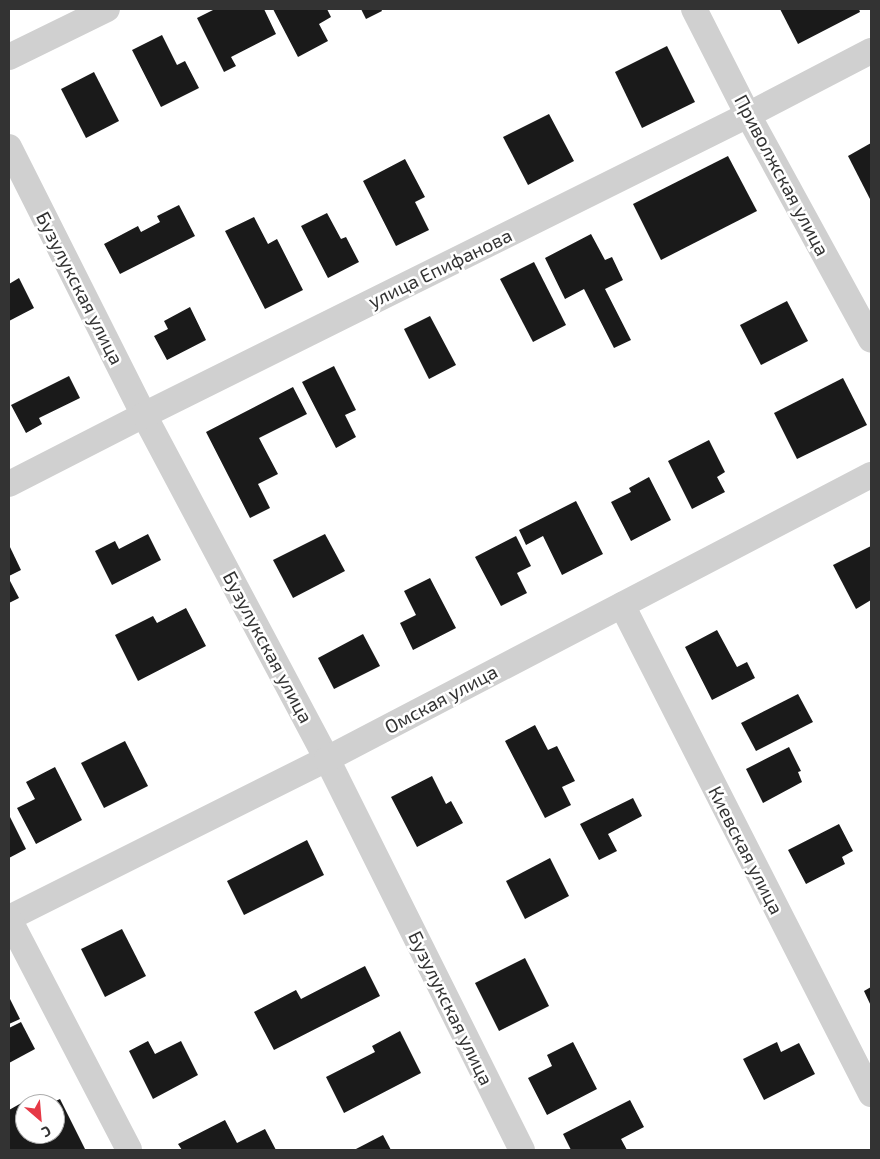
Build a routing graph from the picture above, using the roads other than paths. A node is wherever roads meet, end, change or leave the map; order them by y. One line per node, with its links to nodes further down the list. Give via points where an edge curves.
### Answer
1 (108, 9): 4 (street)
2 (694, 9): 5 (street, Приволжская улица)
3 (871, 51): 5 (street, улица Епифанова)
4 (9, 57)
5 (748, 115): 7 (street, Приволжская улица); 8 (street, улица Епифанова)
6 (9, 147): 8 (street, Бузулукская улица)
7 (871, 340)
8 (144, 414): 10 (street, улица Епифанова); 12 (street, Бузулукская улица)
9 (871, 475): 11 (street, Омская улица)
10 (9, 484)
11 (622, 605): 12 (street, Омская улица); 14 (street, Киевская улица)
12 (327, 759): 13 (street, Омская улица); 16 (street, Бузулукская улица)
13 (9, 919): 15 (street)
14 (871, 1094)
15 (129, 1150)
16 (522, 1150)

